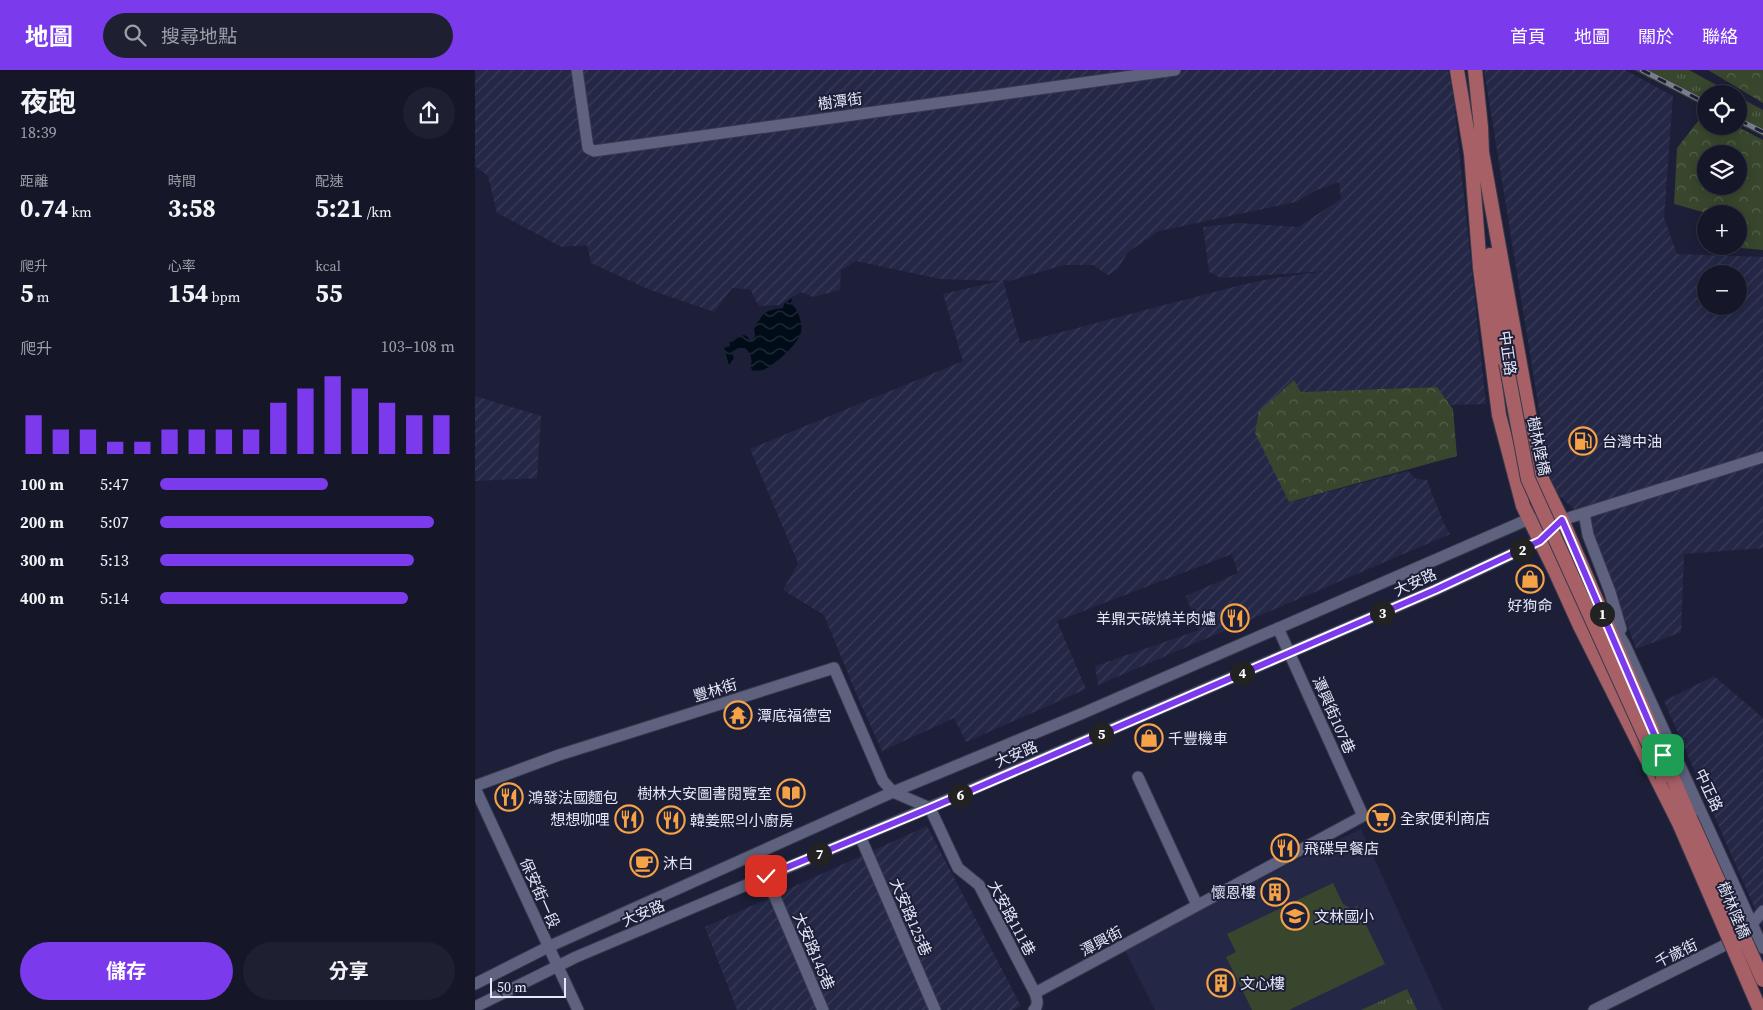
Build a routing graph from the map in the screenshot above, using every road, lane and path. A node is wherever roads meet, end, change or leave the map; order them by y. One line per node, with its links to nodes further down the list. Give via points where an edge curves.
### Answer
1 (577, 70): 5 (street, 樹潭街, via 588,148 594,151)
2 (1175, 70): 5 (street, 樹潭街)
3 (1457, 70): 6 (main road, 中正路)
4 (1475, 70): 6 (main road, 中正路, via 1481,127)
5 (1139, 72)
6 (1477, 153): 9 (main road, 中正路, via 1479,268 1499,415); 10 (main road, 中正路, via 1540,475); 22 (main road, 樹林陸橋, bridge, via 1506,363 1528,479)
7 (1763, 457): 8 (street, 大安路)
8 (1584, 512): 10 (street, 大安路); 15 (street, via 1588,535 1610,592)
9 (1529, 519): 10 (street, 大安路); 11 (main road, 中正路); 14 (street, 大安路)
10 (1562, 520): 11 (street, 大安路); 12 (main road, 中正路)
11 (1540, 541): 13 (main road, 中正路); 16 (street, 大安路)
12 (1588, 582): 15 (street); 22 (main road, 樹林陸橋)
13 (1580, 626): 22 (main road, 樹林陸橋)
14 (1278, 628): 16 (street, 潭興街107巷); 19 (street, 大安路)
15 (1625, 646): 27 (street, 中正路)
16 (1289, 653): 20 (street, 大安路); 21 (street, 潭興街107巷)
17 (1138, 777): 25 (street)
18 (475, 787): 19 (street, 豐林街, via 559,755 834,668 883,781); 28 (street, 保安街一段)
19 (893, 792): 20 (street); 28 (street, 大安路)
20 (930, 808): 23 (street, 大安路); 33 (street, 大安路111巷, via 959,868 979,885)
21 (1363, 816): 25 (street, 潭興街)
22 (1685, 821): 31 (main road, 樹林陸橋, bridge); 40 (main road, 樹林陸橋, bridge)
23 (861, 836): 24 (street, 大安路); 37 (street, 大安路125巷)
24 (766, 876): 30 (street, 大安路); 36 (street, 大安路145巷)
25 (1197, 905): 33 (street, 潭興街)
26 (1763, 911): 27 (street, 千歲街)
27 (1752, 924): 29 (street, 中正路); 39 (street, 千歲街, via 1723,946)
28 (548, 947): 30 (street, 保安街一段); 32 (street, 大安路)
29 (1763, 948)
30 (557, 966): 34 (street, 大安路); 35 (street, 保安街一段)
31 (1763, 980)
32 (475, 984)
33 (1035, 993): 38 (street)
34 (475, 1006)
35 (578, 1010)
36 (823, 1010)
37 (935, 1010)
38 (1034, 1010)
39 (1594, 1010)
40 (1761, 1010)

